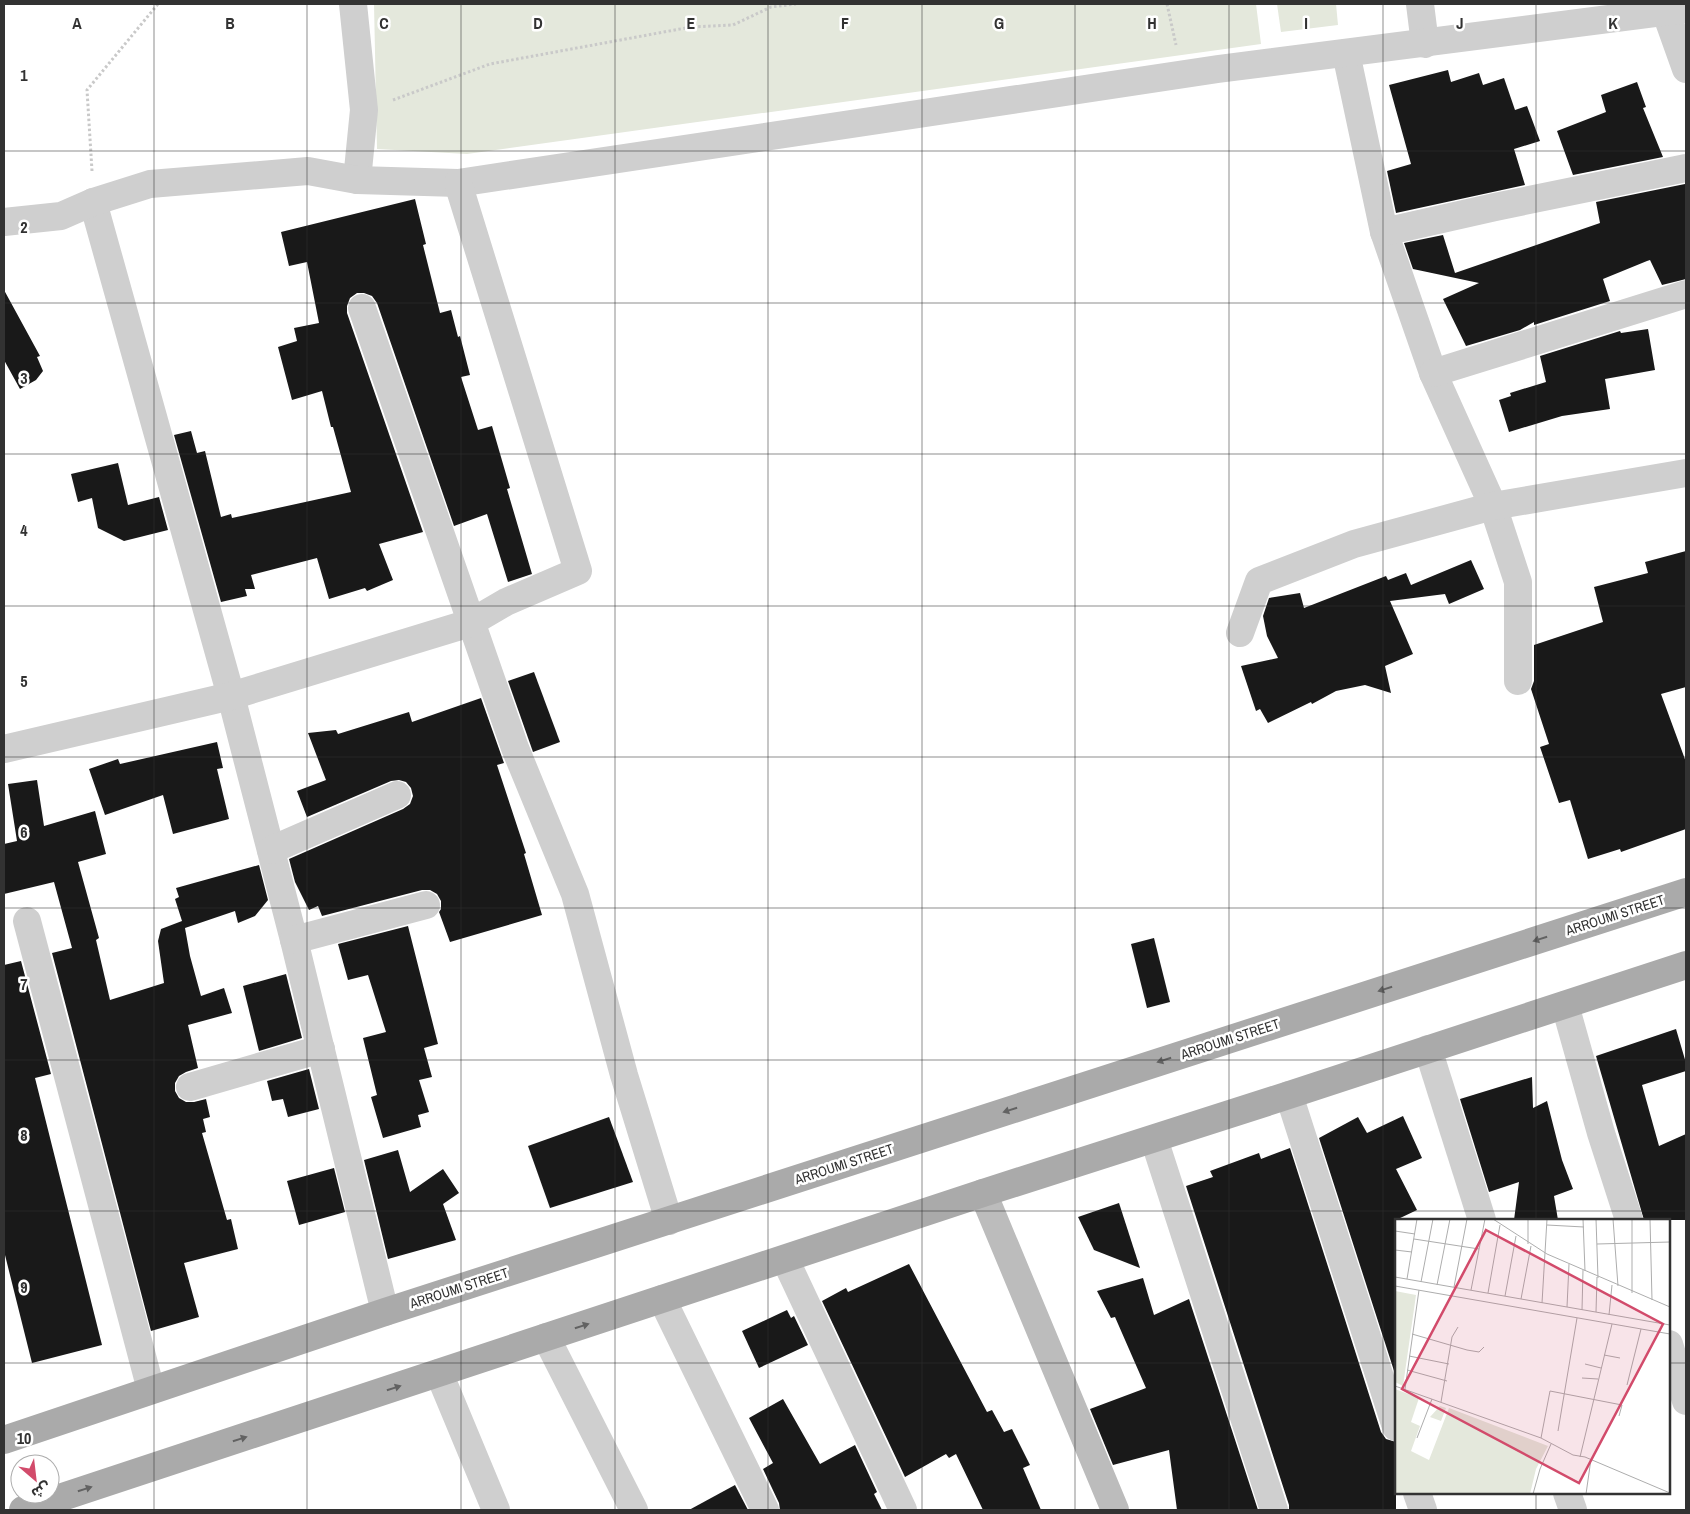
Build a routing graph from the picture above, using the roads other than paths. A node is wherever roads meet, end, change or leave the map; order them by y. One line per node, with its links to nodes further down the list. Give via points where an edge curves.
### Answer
1 (353, 4): 8 (street, via 364,110)
2 (1420, 4): 4 (street)
3 (1676, 11): 4 (street); 6 (street)
4 (1425, 44): 5 (street)
5 (1346, 53): 9 (street, via 1184,74); 12 (street)
6 (1686, 69)
7 (1686, 168): 12 (street)
8 (357, 180): 9 (street); 10 (street, via 308,171 150,184)
9 (458, 183): 18 (street, via 578,571 506,602)
10 (93, 202): 11 (street, via 61,216); 21 (street)
11 (4, 220)
12 (1384, 232): 15 (street)
13 (1686, 294): 15 (street)
14 (362, 308): 18 (street)
15 (1432, 373): 17 (street)
16 (1686, 473): 17 (street)
17 (1493, 506): 19 (street, via 1354,544 1259,581); 20 (street, via 1518,582)
18 (470, 623): 21 (street); 39 (street, via 515,748 575,894 624,1075)
19 (1240, 633)
20 (1518, 681)
21 (231, 696): 22 (street); 24 (street)
22 (4, 749)
23 (398, 794): 24 (street)
24 (271, 850): 28 (street)
25 (1686, 892): 39 (main road, ARROUMI STREET, one-way to 39)
26 (426, 906): 28 (street)
27 (27, 921): 48 (street)
28 (294, 940): 31 (street)
29 (1686, 965): 30 (main road)
30 (1565, 1005): 32 (main road); 38 (street)
31 (321, 1050): 33 (street); 42 (street)
32 (1428, 1050): 34 (main road); 37 (street)
33 (190, 1087)
34 (1288, 1095): 35 (main road); 50 (street)
35 (1154, 1139): 36 (main road); 60 (street)
36 (983, 1193): 40 (main road); 59 (main road)
37 (1482, 1219)
38 (1629, 1219)
39 (669, 1220): 42 (main road, ARROUMI STREET)
40 (785, 1259): 41 (main road); 58 (street)
41 (662, 1299): 43 (main road, one-way to 41); 57 (street)
42 (385, 1312): 48 (main road, ARROUMI STREET)
43 (546, 1337): 47 (main road); 56 (street)
44 (1686, 1340): 45 (street)
45 (1670, 1345)
46 (1670, 1348): 49 (street)
47 (439, 1373): 54 (main road, one-way to 47); 55 (street)
48 (151, 1390): 51 (main road, ARROUMI STREET)
49 (1686, 1401)
50 (1395, 1424)
51 (4, 1440)
52 (1417, 1494): 61 (street)
53 (1567, 1494): 62 (street)
54 (22, 1510)
55 (496, 1510)
56 (634, 1510)
57 (765, 1510)
58 (903, 1510)
59 (1115, 1510)
60 (1274, 1510)
61 (1423, 1510)
62 (1573, 1510)

